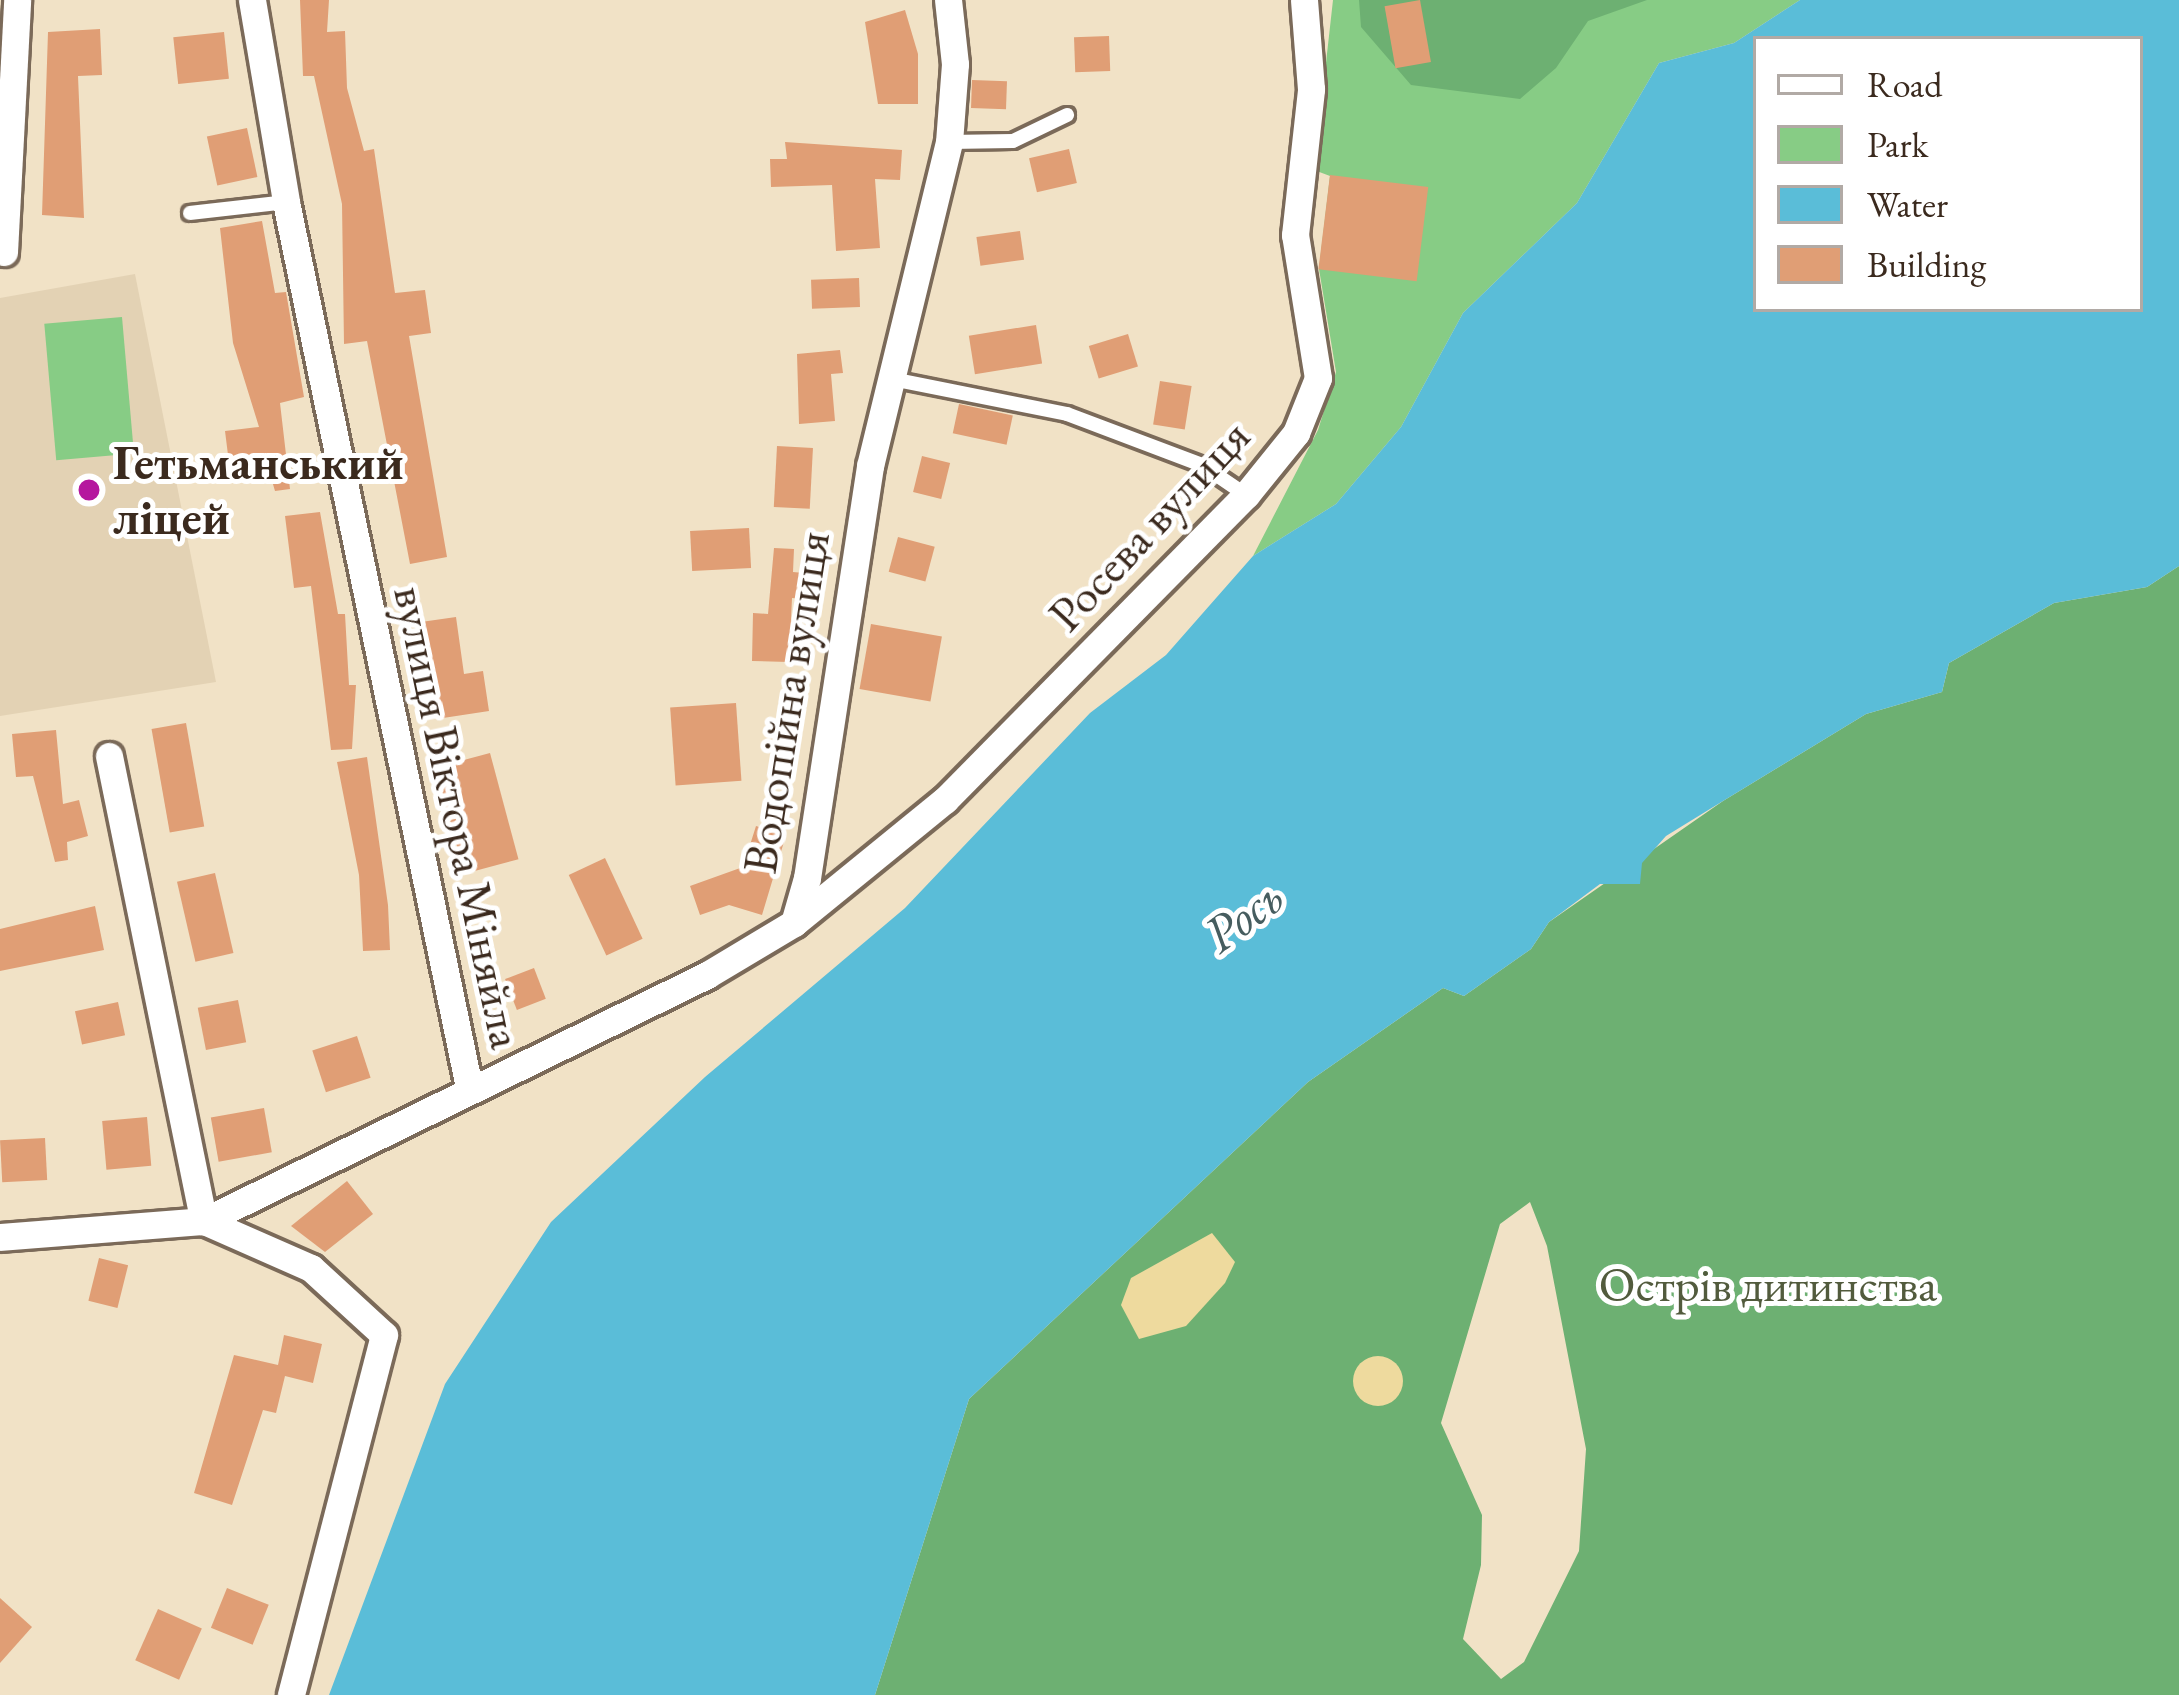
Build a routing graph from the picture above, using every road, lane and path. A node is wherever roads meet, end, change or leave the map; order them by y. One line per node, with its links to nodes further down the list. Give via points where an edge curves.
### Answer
1 (17, 0): 9 (street)
2 (252, 0): 7 (street, вулиця Віктора Міняйла)
3 (948, 0): 6 (street, Водопійна вулиця, via 955,64)
4 (1304, 0): 11 (street, Росева вулиця, via 1311,88 1295,235 1318,378 1295,433)
5 (1067, 115): 6 (lane, via 1013,141)
6 (949, 142): 10 (street, Водопійна вулиця)
7 (286, 202): 8 (lane); 14 (street, вулиця Віктора Міняйла)
8 (190, 213)
9 (4, 252)
10 (892, 380): 11 (lane, via 1067,414 1202,465); 13 (street, Водопійна вулиця, via 845,596)
11 (1246, 495): 13 (street, Росева вулиця, via 945,800)
12 (109, 756): 15 (street)
13 (794, 923): 14 (street, Водопійна вулиця, via 707,974)
14 (470, 1087): 15 (street, Водопійна вулиця)
15 (204, 1221): 16 (street, Водопійна вулиця); 17 (street, via 310,1268 384,1335)
16 (0, 1237)
17 (291, 1695)

